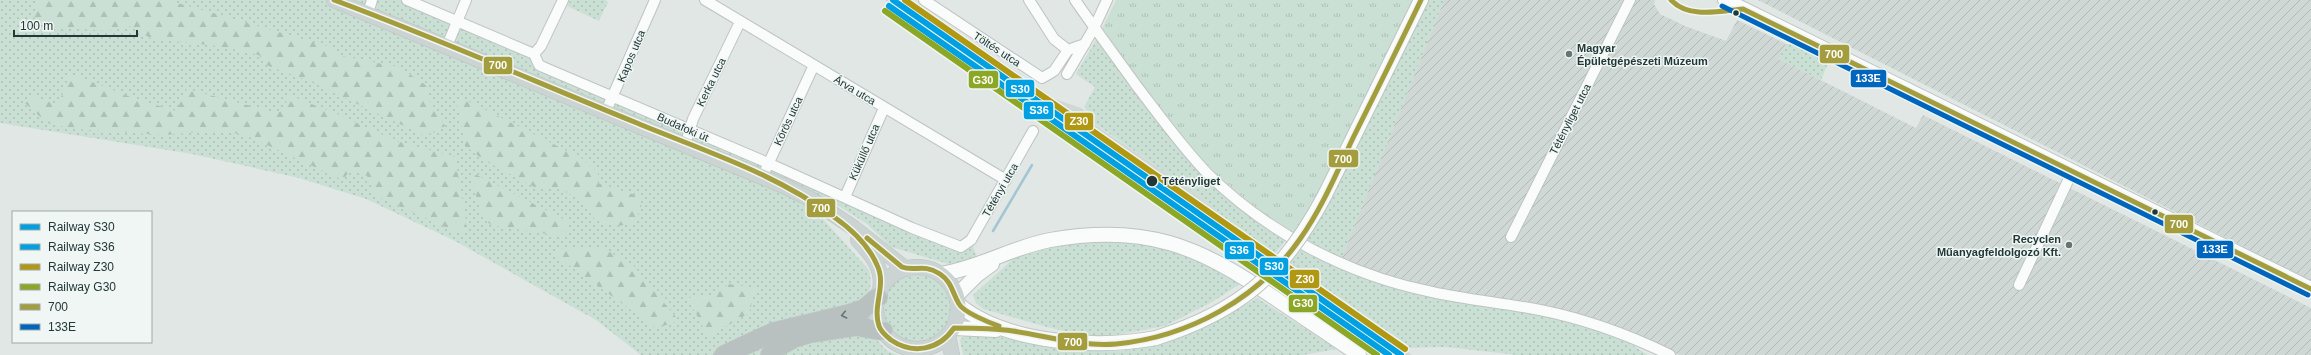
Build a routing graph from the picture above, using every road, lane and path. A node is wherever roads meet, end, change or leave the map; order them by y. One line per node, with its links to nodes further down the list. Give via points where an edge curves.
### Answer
1 (334, 0): 14 (main road, Budafoki út)
2 (407, 0): 15 (street, Budafoki út)
3 (466, 0): 15 (street)
4 (563, 0): 21 (street, via 541,46)
5 (655, 0): 24 (street, Kapos utca)
6 (705, 0): 16 (street, Árva utca)
7 (1030, 0): 20 (street, via 1054,39)
8 (1075, 0): 17 (street)
9 (1107, 0): 17 (street)
10 (1422, 0): 43 (street, bridge, via 1325,195 1299,240 1260,284 1241,299 1203,321 1156,338 1114,344 1085,344)
11 (1630, 0): 33 (street, Tétényliget utca)
12 (1725, 0): 29 (street)
13 (926, 1): 20 (street, Töltés utca, via 1038,77 1048,76 1054,71)
14 (370, 6): 19 (main road, Budafoki út)
15 (457, 21): 19 (street); 21 (street, Budafoki út)
16 (740, 22): 22 (street, Árva utca); 27 (street, Kerka utca)
17 (1094, 28): 18 (street); 50 (street, via 1158,114 1207,172 1268,224 1293,240 1348,266 1406,286 1574,318)
18 (1085, 44): 20 (street); 23 (street)
19 (447, 46): 24 (main road, Budafoki út)
20 (1068, 50)
21 (534, 54): 24 (street, Budafoki út, via 543,67)
22 (814, 65): 25 (street, Árva utca); 28 (street, Körös utca)
23 (1067, 74)
24 (609, 104): 27 (main road, Budafoki út)
25 (884, 108): 30 (street, Árva utca); 31 (street, Küküllő utca)
26 (1034, 131): 30 (street, Tétényi utca)
27 (688, 137): 28 (main road, Budafoki út)
28 (766, 170): 31 (street, Budafoki út); 32 (main road, Budafoki út)
29 (2073, 170): 38 (street); 39 (street)
30 (1006, 180): 34 (street, Tétényi utca, via 971,240)
31 (844, 197): 34 (street, Budafoki út, via 912,228 957,246)
32 (839, 219): 36 (main road, Budafoki út); 40 (main road, Budafoki út, via 870,252 879,267)
33 (1511, 237)
34 (964, 246)
35 (1002, 257): 37 (street); 41 (street, via 977,275); 49 (street, via 1048,241 1100,234 1148,238 1174,244 1217,261 1245,277)
36 (906, 269): 37 (main road, via 920,267); 40 (main road, via 888,280)
37 (941, 274): 41 (main road, via 950,283)
38 (2019, 285)
39 (2311, 288)
40 (879, 294): 42 (main road, via 876,315); 46 (highway, one-way to 46, via 864,308 849,314 774,332)
41 (958, 300): 43 (street, via 984,320); 44 (main road)
42 (883, 331): 45 (main road, via 902,347); 47 (highway, via 856,326 811,334 794,338)
43 (1012, 331): 44 (street)
44 (951, 332): 45 (main road); 48 (main road)
45 (928, 352)
46 (724, 355)
47 (770, 355)
48 (952, 355)
49 (1359, 355)
50 (1670, 355)

